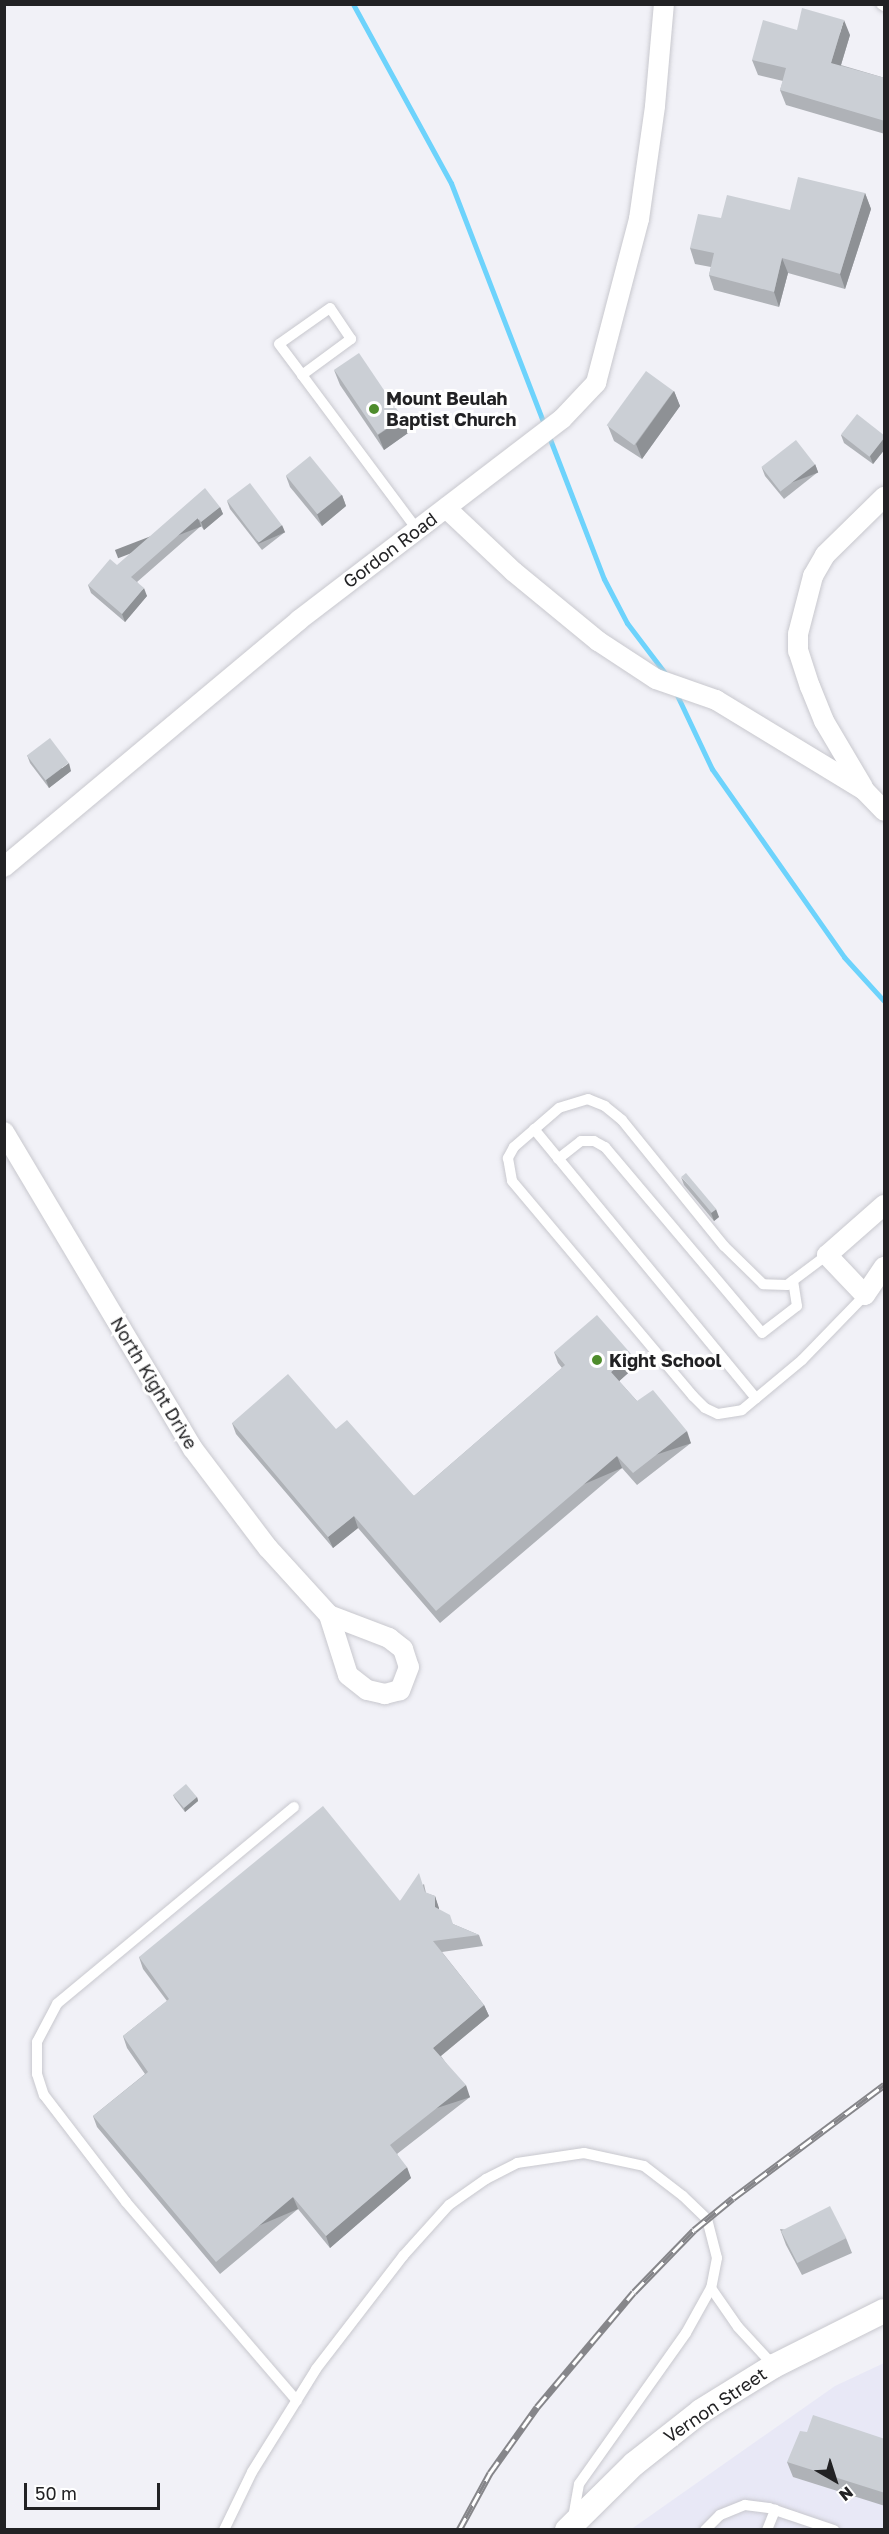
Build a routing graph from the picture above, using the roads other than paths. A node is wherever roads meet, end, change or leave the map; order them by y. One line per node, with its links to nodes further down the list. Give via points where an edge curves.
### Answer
1 (664, 4): 4 (street, via 639,219 596,383 562,419)
2 (302, 375): 2 (lane, via 279,344 330,308 351,339); 5 (lane)
3 (885, 497): 6 (street, via 825,555 803,605 798,634 798,651 813,695)
4 (446, 508): 5 (street, Gordon Road); 6 (street, Gordon Road, via 514,572 598,641 656,679 716,700)
5 (416, 528): 8 (street, Gordon Road, via 299,620)
6 (864, 790): 7 (street, Gordon Road)
7 (885, 811)
8 (4, 867)
9 (534, 1130): 11 (lane); 15 (lane, via 572,1102 588,1100 605,1106 622,1120 749,1274 763,1284 777,1287); 17 (lane, via 508,1158 512,1180 705,1408 729,1414)
10 (4, 1132): 18 (street, North Kight Drive, via 193,1449 268,1548)
11 (558, 1159): 15 (lane, via 581,1141 594,1141 605,1147 762,1333 797,1306); 17 (lane)
12 (885, 1205): 13 (street)
13 (827, 1255): 15 (lane); 16 (street)
14 (885, 1268): 16 (street)
15 (793, 1280)
16 (865, 1295): 17 (lane, via 802,1360)
17 (756, 1398)
18 (329, 1615): 18 (street, North Kight Drive, via 389,1638 403,1649 409,1667 400,1690 384,1694 367,1690 348,1675)
19 (294, 1807): 23 (lane, via 57,2004 37,2042 37,2074 44,2095 126,2202)
20 (711, 2288): 22 (lane); 23 (lane, via 717,2258 707,2219 644,2166 584,2153 517,2163 449,2205 403,2256); 25 (lane, via 686,2333 579,2484)
21 (885, 2311): 22 (street, Vernon Street)
22 (774, 2366): 25 (street, Vernon Street, via 666,2437)
23 (297, 2401): 26 (lane, via 252,2472)
24 (775, 2510): 27 (lane, via 745,2505 720,2515); 28 (lane); 29 (lane)
25 (570, 2527)
26 (224, 2529)
27 (705, 2529)
28 (767, 2529)
29 (834, 2529)

